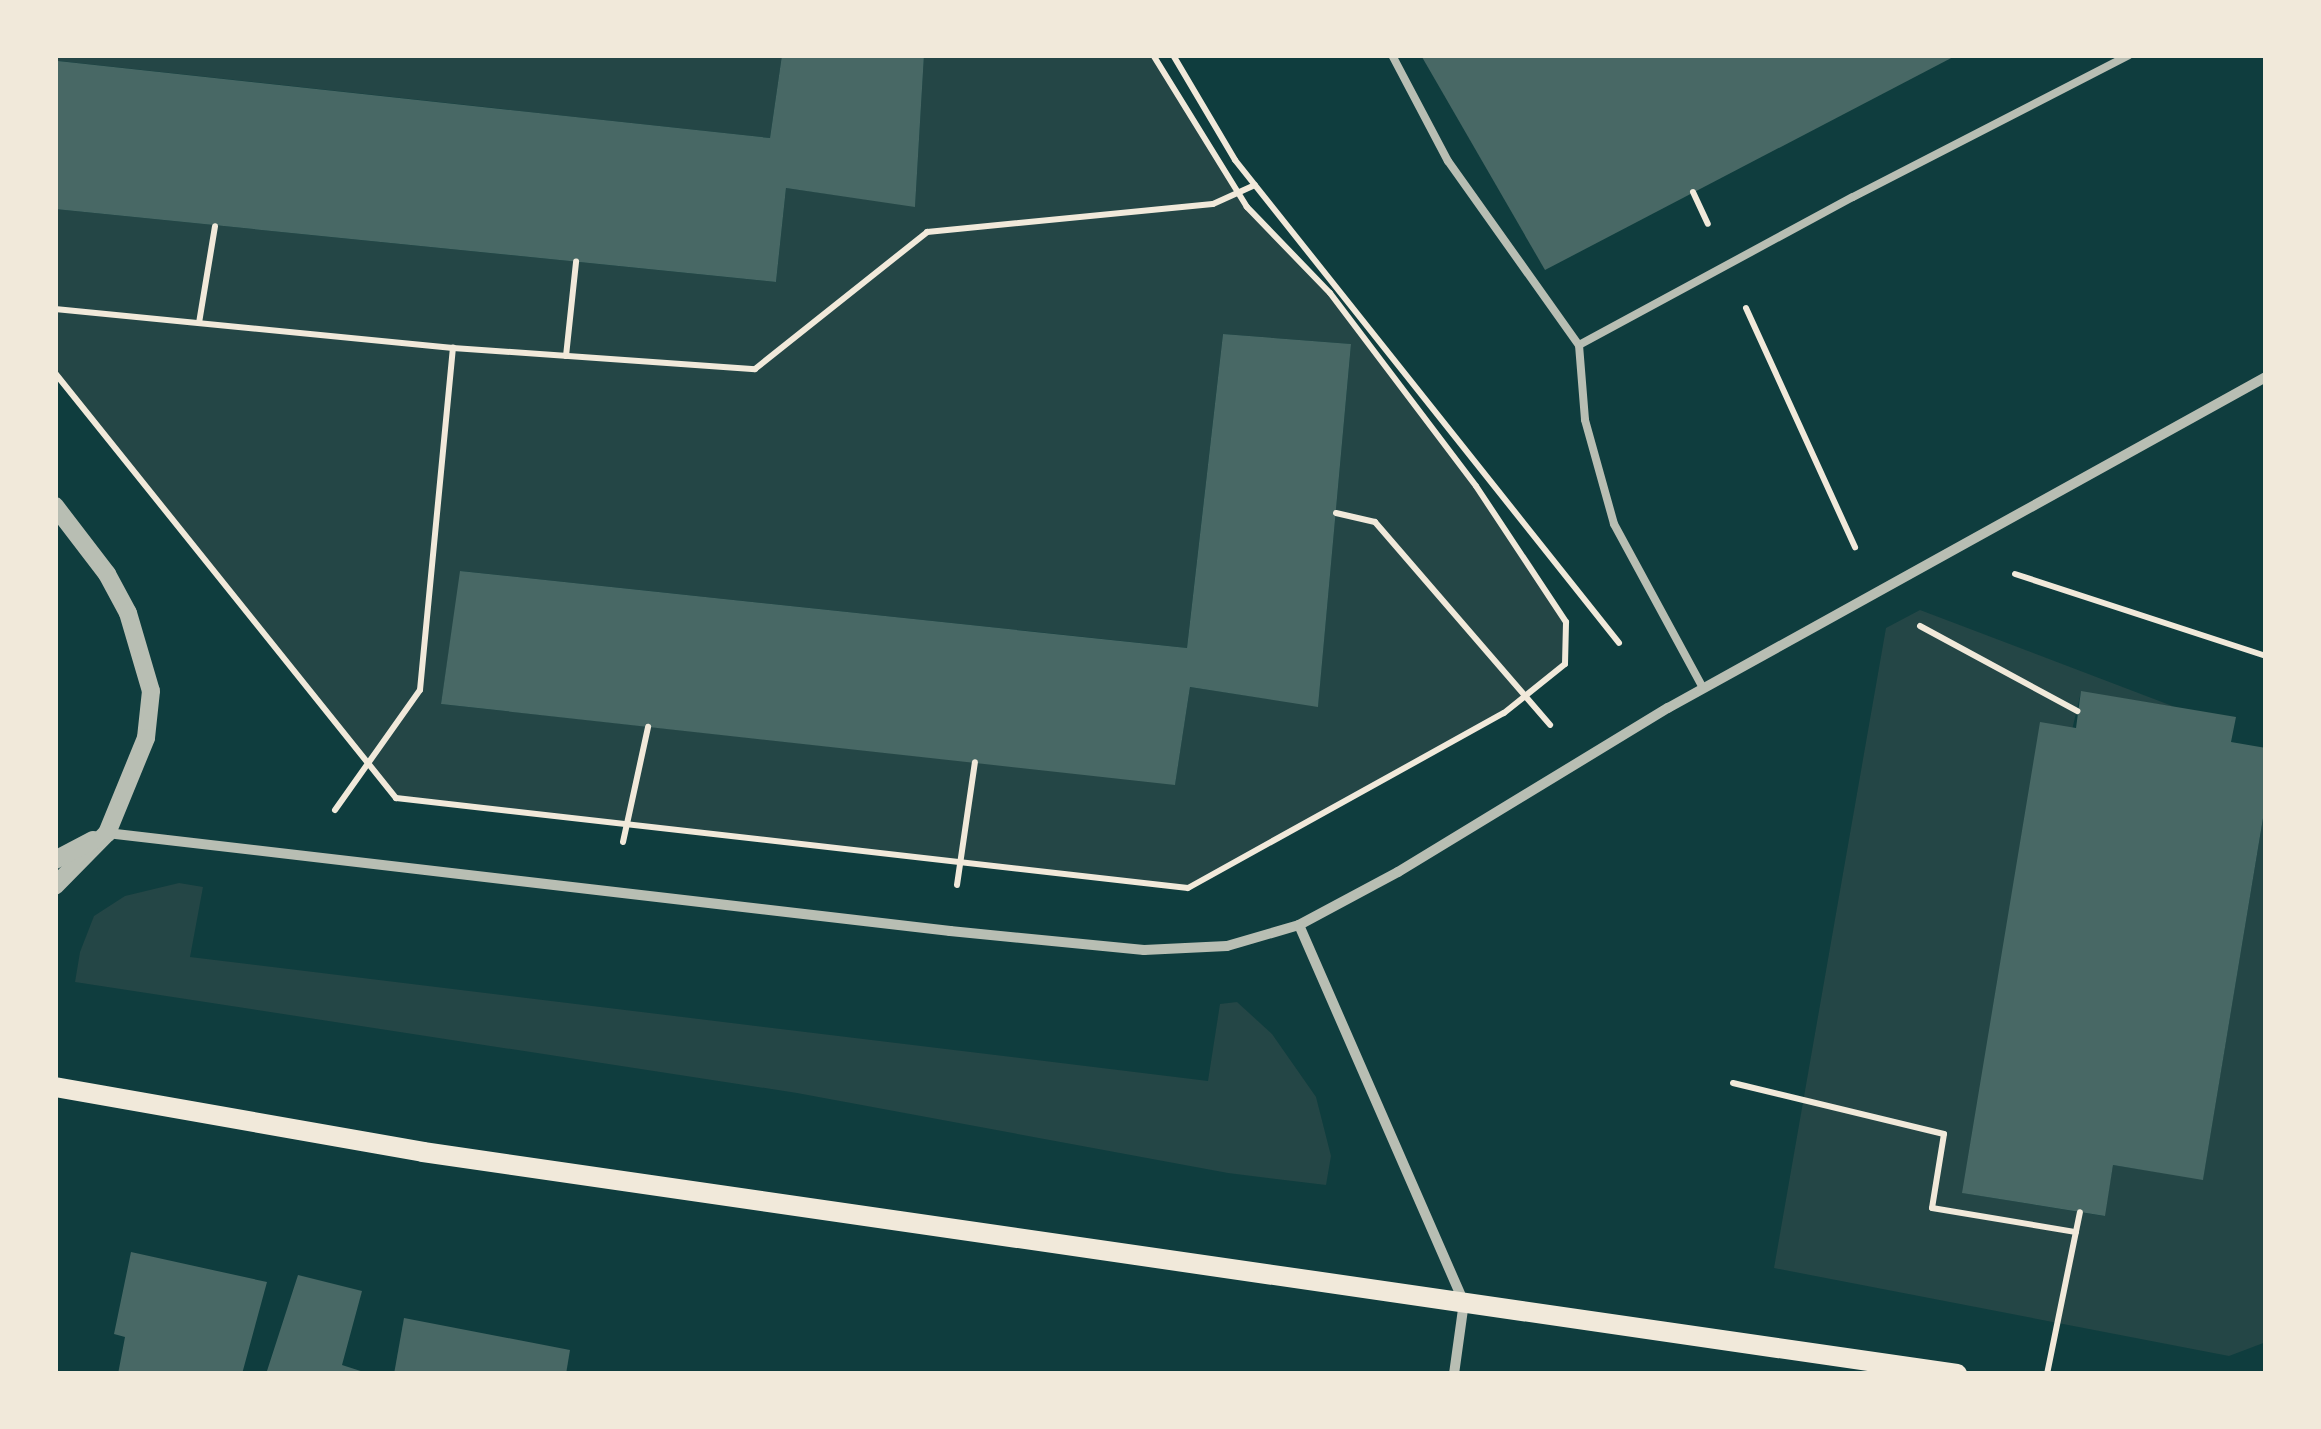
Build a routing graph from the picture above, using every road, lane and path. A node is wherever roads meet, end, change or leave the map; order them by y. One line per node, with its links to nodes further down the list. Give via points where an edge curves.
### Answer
1 (1154, 55): 7 (path)
2 (1173, 55): 5 (path)
3 (1392, 55): 13 (lane, via 1448,162)
4 (2128, 55): 10 (lane)
5 (1256, 184): 7 (path); 25 (path)
6 (1693, 192): 10 (path)
7 (1238, 193): 15 (path, via 1213,204 926,232 755,368); 24 (path, via 1330,294 1476,486 1566,622 1565,664)
8 (215, 226): 12 (path)
9 (576, 262): 15 (path)
10 (1727, 264): 13 (lane); 21 (path, via 1854,544)
11 (55, 309): 12 (path)
12 (199, 324): 14 (path)
13 (1578, 346): 23 (lane, via 1585,420 1614,524)
14 (454, 348): 15 (path); 30 (path, via 420,690)
15 (566, 356)
16 (55, 373): 30 (path)
17 (2266, 377): 20 (street)
18 (55, 506): 32 (street, via 128,613 151,692 146,738)
19 (1336, 513): 24 (path, via 1375,522)
20 (1952, 553): 21 (street); 22 (path)
21 (1868, 598): 23 (street); 26 (path)
22 (2266, 656)
23 (1703, 688): 25 (street)
24 (1528, 694): 29 (path); 35 (path, via 1504,714 1188,888)
25 (1668, 708): 29 (street)
26 (2078, 711)
27 (648, 727): 31 (path)
28 (975, 762): 35 (path)
29 (1576, 763): 38 (street)
30 (368, 764): 31 (path, via 396,798); 33 (path)
31 (626, 825): 35 (path); 37 (path)
32 (107, 833): 33 (street); 34 (street); 36 (street)
33 (302, 856): 37 (street)
34 (55, 860)
35 (961, 862): 39 (path)
36 (55, 886)
37 (612, 892): 39 (street)
38 (1299, 924): 39 (street, via 1227,946 1144,950); 44 (street)
39 (950, 931)
40 (1734, 1082): 43 (path, via 1944,1134 1932,1208)
41 (55, 1087): 44 (main road, via 423,1152)
42 (2080, 1212): 43 (path)
43 (2076, 1232): 47 (path)
44 (1464, 1302): 45 (street); 46 (main road)
45 (1454, 1374)
46 (1957, 1374)
47 (2047, 1374)

